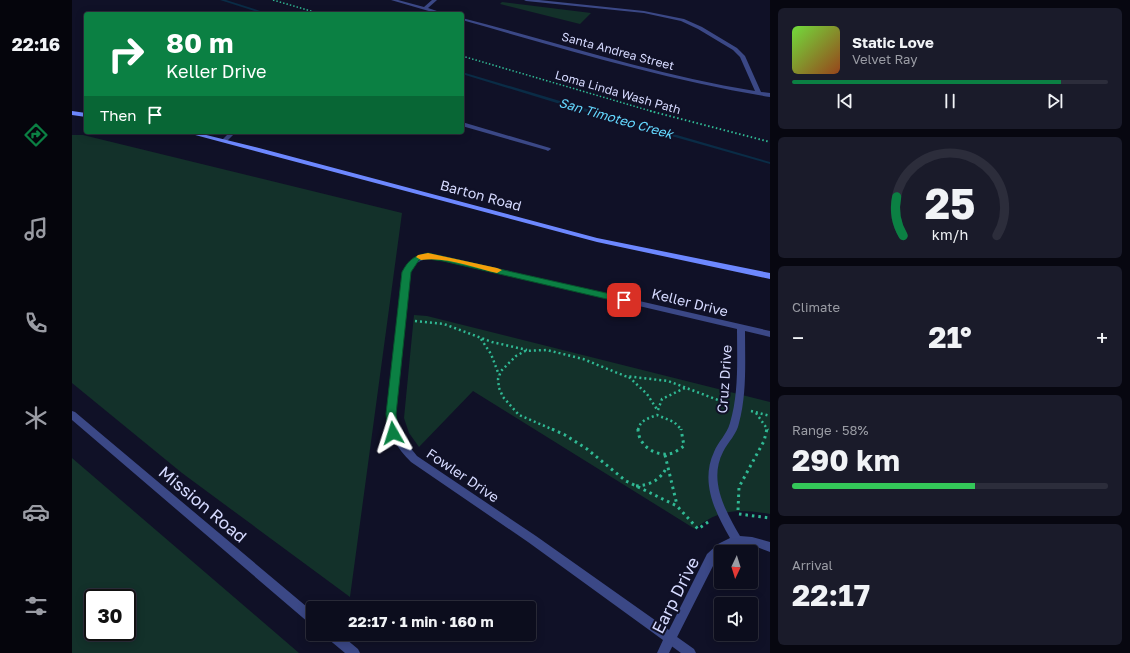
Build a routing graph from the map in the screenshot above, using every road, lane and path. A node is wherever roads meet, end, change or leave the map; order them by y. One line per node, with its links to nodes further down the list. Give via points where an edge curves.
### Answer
1 (274, 0): 6 (path)
2 (392, 0): 5 (street)
3 (435, 0): 5 (street)
4 (526, 0): 10 (street, via 644,12 682,20 735,49 742,56)
5 (424, 8): 7 (street)
6 (314, 12)
7 (437, 12)
8 (464, 20): 10 (street, Santa Andrea Street, via 649,71)
9 (464, 57): 18 (path, Loma Linda Wash Path, via 653,112)
10 (759, 94): 11 (street, Santa Andrea Street)
11 (770, 95)
12 (72, 113): 13 (main road)
13 (84, 114)
14 (464, 125): 19 (street)
15 (195, 134): 17 (main road, Barton Road)
16 (231, 134): 17 (street)
17 (224, 141): 21 (main road, Barton Road, via 597,240)
18 (770, 142)
19 (548, 149)
20 (416, 258): 23 (street, Keller Drive, via 443,258); 47 (street, Fowler Drive, via 406,272 391,414 393,433 403,449)
21 (770, 276)
22 (415, 321): 25 (path, via 444,324)
23 (741, 328): 24 (street, Keller Drive); 30 (street, Cruz Drive)
24 (770, 334)
25 (481, 338): 26 (path); 27 (path, via 491,354)
26 (530, 351): 27 (path, via 516,356 500,371); 28 (path, via 547,350 570,355)
27 (499, 376): 39 (path, via 499,388 503,398 519,415 575,441)
28 (629, 377): 29 (path, via 668,381); 31 (path, via 647,394)
29 (687, 387): 30 (path); 31 (path, via 662,399)
30 (738, 408): 32 (path); 42 (street, Cruz Drive, via 734,425 717,455 713,473 714,492)
31 (658, 411): 34 (path)
32 (755, 412): 35 (path); 36 (path)
33 (72, 415): 46 (street, Mission Road)
34 (657, 415): 37 (path, via 680,426 685,436 684,446 676,453); 37 (path, via 646,417 638,424 637,433 642,444 652,452)
35 (770, 416)
36 (769, 429): 41 (path, via 757,456 740,480 736,499)
37 (665, 455): 38 (path)
38 (667, 467): 39 (path, via 657,481); 40 (path)
39 (636, 486): 40 (path)
40 (677, 506): 42 (path, via 698,529 712,519)
41 (739, 514): 42 (path); 43 (path)
42 (724, 517): 44 (street, Cruz Drive)
43 (770, 518)
44 (737, 541): 45 (street, via 758,542); 47 (street, Earp Drive, via 722,546 711,558)
45 (770, 547)
46 (306, 613)
47 (670, 638): 50 (street, Earp Drive); 51 (street, Fowler Drive)
48 (339, 641): 49 (street)
49 (354, 653)
50 (663, 653)
51 (690, 653)

